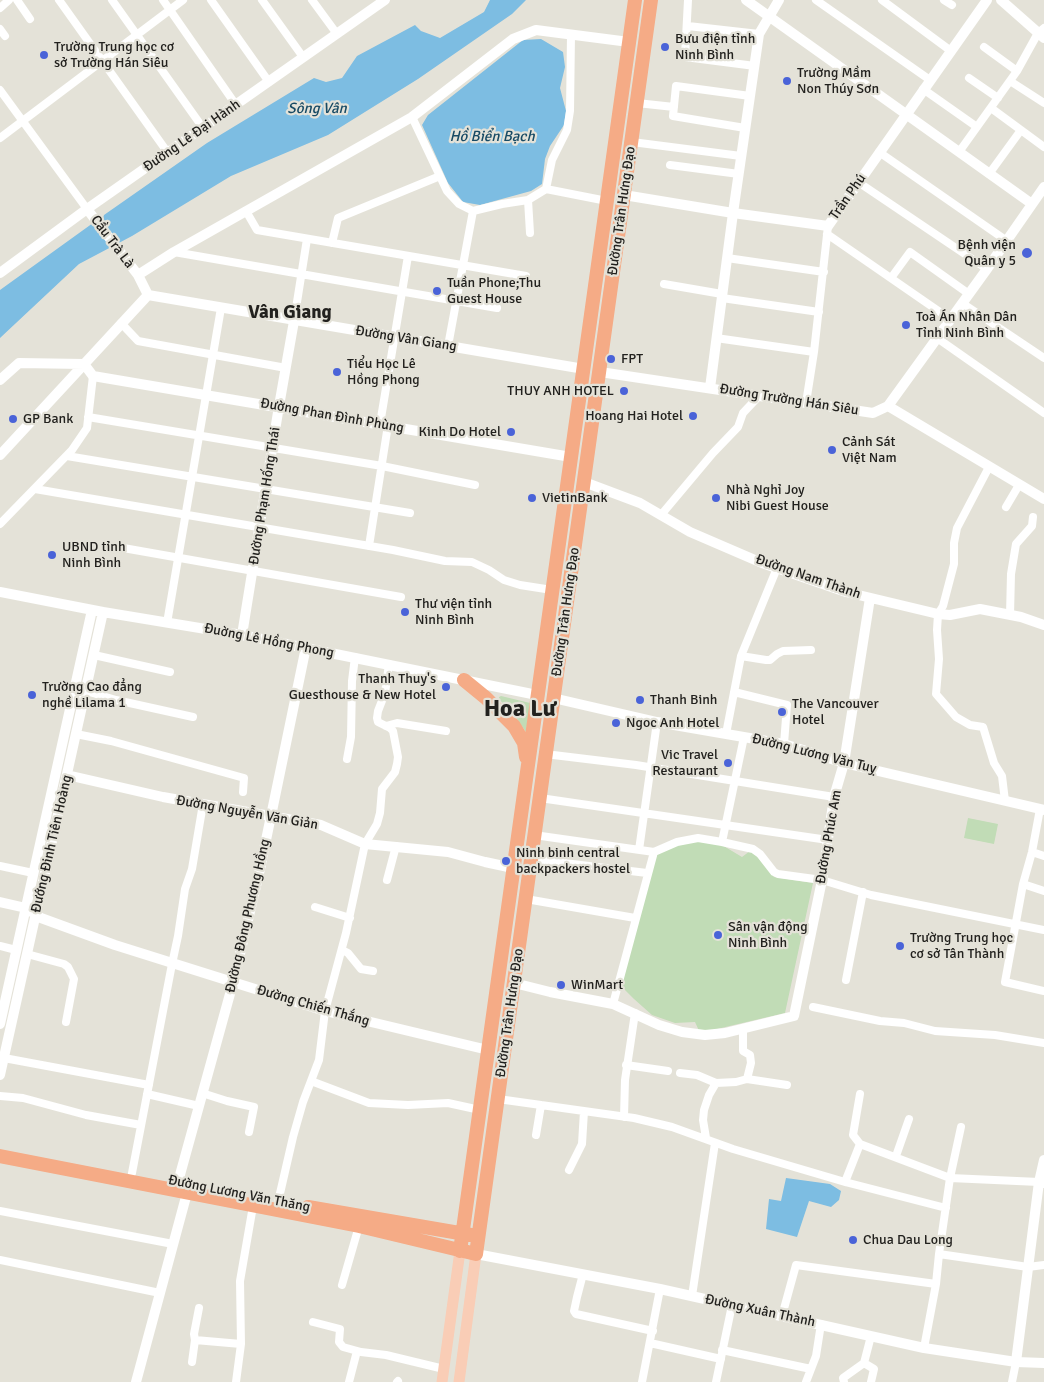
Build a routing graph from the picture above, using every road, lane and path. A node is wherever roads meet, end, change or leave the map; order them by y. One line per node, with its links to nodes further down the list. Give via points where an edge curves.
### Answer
1 (9, 0): 22 (street)
2 (17, 0): 25 (street)
3 (58, 0): 36 (street)
4 (112, 0): 28 (street)
5 (163, 0): 23 (street)
6 (183, 0): 23 (street)
7 (211, 0): 42 (street)
8 (262, 0): 35 (street)
9 (312, 0): 29 (street)
10 (635, 0): 32 (highway, Đường Trân Hưng Đạo)
11 (651, 0): 47 (highway, Đường Trân Hưng Đạo)
12 (688, 0): 26 (street)
13 (746, 0): 24 (street)
14 (779, 0): 24 (street)
15 (816, 0): 40 (street)
16 (882, 0): 34 (street)
17 (944, 0): 21 (street)
18 (987, 0): 34 (street, Trần Phú)
19 (1001, 0): 27 (street)
20 (378, 2): 29 (street, Đường Lê Đại Hành)
21 (952, 6)
22 (0, 8)
23 (170, 10): 28 (street); 49 (street)
24 (768, 16): 30 (street); 52 (street)
25 (30, 19)
26 (688, 26): 30 (street); 37 (street, via 685,57)
27 (1042, 33): 38 (street)
28 (136, 34): 36 (street); 56 (street)
29 (337, 34): 35 (street, Đường Lê Đại Hành)
30 (759, 34): 37 (street)
31 (571, 35): 32 (street); 53 (street, via 536,30 513,38); 72 (street, via 568,130 552,160)
32 (629, 42): 74 (highway, Đường Trân Hưng Đạo)
33 (984, 46): 38 (street)
34 (951, 51): 40 (street, Trần Phú)
35 (304, 58): 42 (street, Đường Lê Đại Hành)
36 (102, 61): 54 (street); 64 (street)
37 (754, 66): 45 (street)
38 (1017, 71): 41 (street)
39 (970, 78): 46 (street)
40 (930, 80): 43 (street, Trần Phú)
41 (1010, 81): 46 (street); 48 (street)
42 (269, 82): 49 (street, Đường Lê Đại Hành)
43 (923, 89): 52 (street, Trần Phú); 55 (street)
44 (0, 90): 54 (street)
45 (750, 96): 50 (street, via 676,86); 57 (street)
46 (998, 98): 51 (street)
47 (637, 102): 50 (street); 60 (highway, Đường Trân Hưng Đạo)
48 (1044, 103)
49 (236, 105): 56 (street, Đường Lê Đại Hành)
50 (674, 107): 57 (street, via 672,116)
51 (991, 108): 55 (street); 58 (street)
52 (906, 114): 62 (street, Trần Phú); 63 (street)
53 (412, 117): 69 (street); 79 (street)
54 (22, 121): 59 (street); 77 (street)
55 (977, 127): 63 (street)
56 (203, 128): 64 (street, Đường Lê Đại Hành)
57 (745, 128): 65 (street)
58 (1021, 130): 61 (street); 68 (street)
59 (0, 138)
60 (632, 142): 65 (street); 73 (highway, Đường Trân Hưng Đạo)
61 (1044, 147)
62 (879, 152): 70 (street, Trần Phú); 84 (street)
63 (959, 152): 68 (street)
64 (168, 153): 77 (street, Đường Lê Đại Hành)
65 (741, 156): 67 (street)
66 (670, 166): 67 (street)
67 (739, 174): 80 (street)
68 (989, 174): 76 (street)
69 (440, 176): 78 (street, via 447,191 459,204); 85 (street, via 338,218)
70 (858, 182): 81 (street, Trần Phú); 90 (street)
71 (1044, 187): 76 (street)
72 (546, 190): 74 (street); 75 (street)
73 (624, 195): 74 (highway); 80 (street, Trần Phú); 120 (highway, Đường Trân Hưng Đạo)
74 (607, 196): 119 (highway, Đường Trân Hưng Đạo)
75 (528, 200): 78 (street); 82 (street)
76 (1032, 204): 84 (street)
77 (87, 209): 92 (street, Đường Lê Đại Hành); 94 (street, Cầu Trà Là)
78 (473, 211): 89 (street)
79 (246, 212): 83 (street, via 258,230); 86 (street)
80 (733, 213): 81 (street, Trần Phú); 88 (street)
81 (828, 230): 91 (street); 96 (street)
82 (530, 233)
83 (306, 239): 85 (street); 93 (street, Đường Phạm Hống Thái)
84 (1007, 241): 90 (street)
85 (332, 243): 87 (street)
86 (174, 252): 93 (street); 94 (street)
87 (408, 256): 89 (street); 98 (street)
88 (727, 258): 91 (street); 101 (street)
89 (463, 265): 95 (street); 102 (street)
90 (987, 269): 99 (street)
91 (824, 272): 106 (street)
92 (0, 273)
93 (301, 274): 98 (street); 108 (street, Đường Phạm Hống Thái)
94 (138, 275): 100 (street, Cầu Trà Là)
95 (526, 276)
96 (891, 278): 99 (street, via 910,252); 107 (street)
97 (664, 284): 101 (street)
98 (403, 292): 102 (street); 110 (street)
99 (969, 294): 103 (street)
100 (148, 295): 104 (street, Đường Vân Giang); 109 (street)
101 (722, 296): 106 (street); 111 (street)
102 (455, 301): 105 (street); 113 (street)
103 (962, 303): 107 (street); 116 (street)
104 (221, 308): 108 (street, Đường Vân Giang); 115 (street)
105 (497, 308)
106 (819, 312): 114 (street)
107 (950, 319): 112 (street)
108 (294, 321): 110 (street, Đường Vân Giang); 118 (street, Đường Phạm Hống Thái)
109 (121, 323): 115 (street, via 138,341); 117 (street)
110 (394, 338): 113 (street, Đường Vân Giang); 131 (street)
111 (716, 338): 114 (street); 123 (street)
112 (937, 338): 128 (street); 129 (street)
113 (448, 346): 119 (street, Đường Vân Giang)
114 (814, 352): 126 (street)
115 (214, 355): 118 (street); 124 (street)
116 (1044, 358)
117 (84, 364): 121 (street); 122 (street, via 19,363); 134 (street)
118 (286, 368): 127 (street, Đường Phạm Hống Thái)
119 (584, 369): 120 (highway); 136 (highway, Đường Trân Hưng Đạo)
120 (600, 372): 123 (street, Đường Trường Hán Siêu); 140 (highway, Đường Trân Hưng Đạo)
121 (93, 376): 124 (street, Đường Phan Đình Phùng); 130 (street)
122 (0, 380)
123 (710, 388): 125 (street, Đường Trường Hán Siêu)
124 (207, 394): 127 (street, Đường Phan Đình Phùng); 132 (street)
125 (759, 396): 126 (street, Đường Trường Hán Siêu); 150 (street, via 743,413 738,426)
126 (806, 403): 128 (street, Đường Trường Hán Siêu, via 873,413)
127 (278, 406): 131 (street, Đường Phan Đình Phùng); 133 (street, Đường Phạm Hống Thái)
128 (888, 406): 138 (street)
129 (1044, 413)
130 (88, 417): 132 (street); 135 (street, via 87,428)
131 (384, 424): 136 (street, Đường Phan Đình Phùng); 137 (street)
132 (200, 435): 133 (street); 139 (street)
133 (273, 448): 137 (street); 144 (street, Đường Phạm Hống Thái)
134 (0, 455)
135 (67, 456): 139 (street); 143 (street)
136 (571, 457): 159 (highway, Đường Trân Hưng Đạo)
137 (382, 466): 141 (street); 146 (street)
138 (989, 467): 142 (street); 165 (street, via 958,528 954,564)
139 (192, 477): 144 (street); 149 (street)
140 (584, 482): 150 (street, Đường Nam Thành, via 640,503); 181 (highway, Đường Trân Hưng Đạo)
141 (475, 485)
142 (1019, 485): 145 (street); 147 (street)
143 (35, 488): 149 (street); 152 (street)
144 (266, 490): 146 (street); 153 (street, Đường Phạm Hống Thái)
145 (1044, 500)
146 (375, 507): 148 (street); 155 (street)
147 (1006, 507)
148 (410, 513)
149 (186, 515): 153 (street); 156 (street)
150 (661, 516): 157 (street, Đường Nam Thành, via 690,532)
151 (1033, 518): 166 (street, via 1032,526 1016,544)
152 (0, 524)
153 (260, 528): 155 (street); 158 (street, Đường Phạm Hống Thái)
154 (112, 546): 156 (street)
155 (369, 546): 159 (street, via 445,561 472,562 504,580)
156 (179, 557): 158 (street); 167 (street)
157 (778, 568): 162 (street, Đường Nam Thành); 173 (street)
158 (253, 570): 161 (street); 169 (street, Đường Phạm Hống Thái)
159 (552, 590): 180 (highway, Đường Trân Hưng Đạo)
160 (0, 592): 163 (street, Đuờng Lê Hồng Phong)
161 (401, 596)
162 (870, 598): 165 (street, Đường Nam Thành); 192 (street, Đường Phúc Am)
163 (92, 610): 164 (street, Đuờng Lê Hồng Phong); 198 (street, Đướng Đinh Tiên Hoàng)
164 (103, 612): 167 (street, Đuờng Lê Hồng Phong); 172 (street, Đướng Đinh Tiên Hoàng)
165 (938, 614): 166 (street, Đường Nam Thành, via 980,609); 202 (street, via 936,694 956,716 970,725 983,727 994,763 1002,776)
166 (1010, 615): 168 (street, Đường Nam Thành)
167 (168, 623): 169 (street, Đuờng Lê Hồng Phong)
168 (1044, 625)
169 (242, 635): 170 (street, Đuờng Lê Hồng Phong)
170 (306, 648): 174 (street, Đuờng Lê Hồng Phong); 206 (street, Đường Đông Phương Hồng)
171 (810, 650): 173 (street, via 783,651 770,660)
172 (94, 655): 176 (street); 178 (street, Đướng Đinh Tiên Hoàng)
173 (741, 656): 179 (street)
174 (355, 657): 175 (street, Đuờng Lê Hồng Phong); 191 (street)
175 (389, 664): 177 (street, Đuờng Lê Hồng Phong); 184 (street, via 377,718)
176 (170, 672)
177 (464, 680): 180 (street, Đuờng Lê Hồng Phong); 193 (highway, via 514,726 524,743)
178 (86, 691): 182 (street); 186 (street, Đướng Đinh Tiên Hoàng)
179 (734, 692): 187 (street); 189 (street, via 787,705)
180 (537, 695): 181 (highway); 193 (highway, Đường Trân Hưng Đạo)
181 (553, 698): 183 (street, Đường Lương Văn Tuỵ); 190 (highway, Đường Trân Hưng Đạo)
182 (193, 716)
183 (657, 722): 187 (street, Đường Lương Văn Tuỵ); 194 (street)
184 (386, 726): 185 (street, via 397,724); 211 (street, via 393,731 398,756 395,772 382,789 377,824)
185 (446, 730)
186 (76, 734): 195 (street, Đướng Đinh Tiên Hoàng); 197 (street, via 244,778)
187 (726, 734): 188 (street, Đường Lương Văn Tuỵ)
188 (744, 737): 189 (street, Đường Lương Văn Tuỵ); 196 (street)
189 (784, 744): 192 (street, Đường Lương Văn Tuỵ)
190 (546, 754): 194 (street); 200 (highway, Đường Trân Hưng Đạo)
191 (347, 759)
192 (844, 762): 199 (street, Đường Phúc Am); 202 (street, Đường Lương Văn Tuỵ)
193 (528, 764): 219 (highway, Đường Trân Hưng Đạo)
194 (650, 767): 196 (street); 205 (street)
195 (67, 775): 201 (street, Đướng Đinh Tiên Hoàng); 203 (street, Đường Nguyễn Văn Giản)
196 (735, 781): 199 (street); 207 (street)
197 (243, 792)
198 (51, 796): 201 (street); 220 (street, Đướng Đinh Tiên Hoàng)
199 (834, 797): 209 (street, Đường Phúc Am)
200 (540, 798): 205 (street); 208 (highway, Đường Trân Hưng Đạo)
201 (62, 799): 231 (street, Đướng Đinh Tiên Hoàng)
202 (1005, 801): 204 (street, Đường Lương Văn Tuỵ)
203 (203, 804): 206 (street, Đường Nguyễn Văn Giản); 240 (street)
204 (1042, 810): 215 (street)
205 (644, 812): 207 (street); 213 (street)
206 (271, 816): 211 (street, Đường Nguyễn Văn Giản, via 322,825); 243 (street, Đường Đông Phương Hồng)
207 (727, 824): 209 (street); 210 (street)
208 (534, 835): 213 (street); 217 (highway, Đường Trân Hưng Đạo)
209 (828, 840): 223 (street, Đường Phúc Am)
210 (722, 842): 214 (street, via 698,838 677,842); 223 (street, via 757,851 778,874)
211 (365, 844): 212 (street, Đường Nguyễn Văn Giản); 232 (street)
212 (396, 846): 219 (street, Đường Nguyễn Văn Giản, via 448,852); 222 (street)
213 (639, 850): 214 (street)
214 (654, 852): 221 (street)
215 (1032, 852): 216 (street); 224 (street)
216 (1044, 856)
217 (531, 859): 221 (street); 227 (highway, Đường Trân Hưng Đạo)
218 (0, 866): 220 (street)
219 (513, 868): 256 (highway, Đường Trân Hưng Đạo)
220 (34, 873): 230 (street, Đướng Đinh Tiên Hoàng)
221 (647, 873): 233 (street)
222 (387, 880)
223 (822, 880): 226 (street); 254 (street, Đường Phúc Am, via 794,1016)
224 (1023, 884): 225 (street); 234 (street)
225 (1044, 891)
226 (863, 892): 234 (street); 242 (street)
227 (526, 899): 233 (street); 244 (highway, Đường Trân Hưng Đạo)
228 (0, 902): 230 (street, Đường Chiến Thắng)
229 (315, 907): 232 (street)
230 (26, 908): 231 (street, Đường Chiến Thắng); 237 (street, Đướng Đinh Tiên Hoàng)
231 (36, 914): 239 (street, Đướng Đinh Tiên Hoàng); 240 (street, Đường Chiến Thắng)
232 (350, 918): 238 (street)
233 (635, 918): 247 (street)
234 (1016, 925): 235 (street); 245 (street, via 1005,982)
235 (1044, 930)
236 (0, 946): 237 (street)
237 (16, 950): 246 (street, Đướng Đinh Tiên Hoàng)
238 (342, 950): 241 (street, via 361,969); 250 (street)
239 (27, 954): 249 (street, Đướng Đinh Tiên Hoàng); 252 (street, via 68,967 74,979)
240 (172, 964): 243 (street, Đường Chiến Thắng); 265 (street)
241 (373, 971)
242 (846, 980)
243 (233, 983): 250 (street, Đường Chiến Thắng); 267 (street, Đường Đông Phương Hồng)
244 (514, 983): 247 (street); 271 (highway, Đường Trân Hưng Đạo)
245 (1044, 991)
246 (3, 1000): 249 (street); 253 (street, Đướng Đinh Tiên Hoàng)
247 (613, 1004): 251 (street)
248 (813, 1006): 255 (street, via 935,1031 995,1035)
249 (15, 1008): 257 (street, Đướng Đinh Tiên Hoàng)
250 (325, 1011): 256 (street, Đường Chiến Thắng); 263 (street, via 319,1060)
251 (635, 1013): 254 (street, via 682,1032 705,1035); 258 (street)
252 (66, 1022)
253 (0, 1024)
254 (743, 1029): 262 (street, via 743,1051 750,1055 751,1063)
255 (1044, 1043)
256 (488, 1050): 274 (highway, Đường Trân Hưng Đạo)
257 (4, 1058): 261 (street, Đướng Đinh Tiên Hoàng); 265 (street)
258 (626, 1065): 259 (street); 276 (street)
259 (668, 1071)
260 (680, 1073): 264 (street)
261 (0, 1076)
262 (747, 1078): 264 (street); 266 (street)
263 (311, 1081): 274 (street, via 369,1103 448,1103); 296 (street, via 293,1137)
264 (716, 1083): 282 (street, via 704,1110)
265 (149, 1085): 268 (street)
266 (787, 1085)
267 (202, 1093): 273 (street, Đường Đông Phương Hồng); 280 (street, via 254,1107)
268 (147, 1094): 273 (street); 278 (street)
269 (860, 1094): 284 (street, via 852,1135)
270 (0, 1096): 278 (street, via 24,1098 86,1115)
271 (498, 1099): 272 (street); 302 (highway, Đường Trân Hưng Đạo)
272 (541, 1105): 275 (street); 281 (street)
273 (199, 1106): 292 (street, Đường Đông Phương Hồng)
274 (480, 1110): 301 (highway, Đường Trân Hưng Đạo)
275 (584, 1111): 276 (street); 289 (street, via 582,1144)
276 (624, 1117): 282 (street)
277 (909, 1119): 287 (street)
278 (141, 1125): 290 (street)
279 (961, 1127): 291 (street)
280 (250, 1132)
281 (536, 1135)
282 (706, 1138): 283 (street)
283 (715, 1142): 293 (street); 315 (street)
284 (860, 1144): 287 (street); 293 (street)
285 (0, 1147): 290 (highway, Đường Lương Văn Thăng)
286 (0, 1156): 295 (highway, Đường Lương Văn Thăng)
287 (896, 1156): 291 (street)
288 (1044, 1160): 294 (street)
289 (569, 1170)
290 (132, 1173): 292 (highway, Đường Lương Văn Thăng)
291 (950, 1178): 294 (street); 298 (street)
292 (178, 1182): 296 (highway, Đường Lương Văn Thăng)
293 (845, 1182): 298 (street)
294 (1042, 1183): 309 (street)
295 (187, 1193): 297 (highway, Đường Lương Văn Thăng); 303 (street)
296 (278, 1202): 301 (highway, Đường Lương Văn Thăng)
297 (253, 1206): 300 (highway, Đường Lương Văn Thăng); 325 (street, via 240,1281)
298 (946, 1208): 306 (street)
299 (0, 1211): 303 (street)
300 (359, 1226): 304 (highway, Đường Lương Văn Thăng); 312 (street)
301 (463, 1234): 302 (highway, Đường Lương Văn Thăng); 304 (highway, Đường Trân Hưng Đạo)
302 (479, 1236): 305 (highway, Đường Trân Hưng Đạo)
303 (173, 1244): 314 (street)
304 (460, 1251): 305 (highway, Đường Lương Văn Thăng); 334 (main road)
305 (476, 1254): 310 (street, Đường Xuân Thành); 340 (main road)
306 (939, 1254): 309 (street); 311 (street)
307 (0, 1260): 314 (street)
308 (1044, 1265): 309 (street)
309 (1028, 1266): 331 (street)
310 (583, 1274): 313 (street, Đường Xuân Thành); 321 (street, via 576,1314)
311 (936, 1284): 318 (street, via 796,1265); 326 (street)
312 (342, 1285)
313 (660, 1289): 315 (street, Đường Xuân Thành); 321 (street)
314 (160, 1293): 336 (street)
315 (692, 1296): 316 (street, Đường Xuân Thành)
316 (732, 1305): 318 (street, Đường Xuân Thành); 327 (street)
317 (199, 1308): 323 (street)
318 (782, 1316): 320 (street, Đường Xuân Thành)
319 (313, 1322): 328 (street, via 340,1330 340,1344)
320 (821, 1324): 322 (street, Đường Xuân Thành); 335 (street)
321 (652, 1331): 324 (street)
322 (871, 1336): 326 (street, Đường Xuân Thành); 332 (street)
323 (195, 1340): 325 (street); 330 (street)
324 (650, 1343): 329 (street); 341 (street)
325 (241, 1344): 337 (street)
326 (924, 1348): 331 (street, Đường Xuân Thành)
327 (722, 1350): 329 (street); 335 (street)
328 (357, 1351): 334 (street); 338 (street)
329 (721, 1359): 342 (street)
330 (192, 1362)
331 (1016, 1362): 333 (street, Đường Xuân Thành); 346 (street)
332 (864, 1363): 344 (street, via 843,1378); 345 (street, via 874,1369)
333 (1044, 1363)
334 (444, 1369): 339 (main road)
335 (811, 1369): 343 (street)
336 (136, 1382)
337 (236, 1382)
338 (349, 1382)
339 (442, 1382)
340 (459, 1382)
341 (642, 1382)
342 (716, 1382)
343 (806, 1382)
344 (844, 1382)
345 (870, 1382)
346 (1012, 1382)

